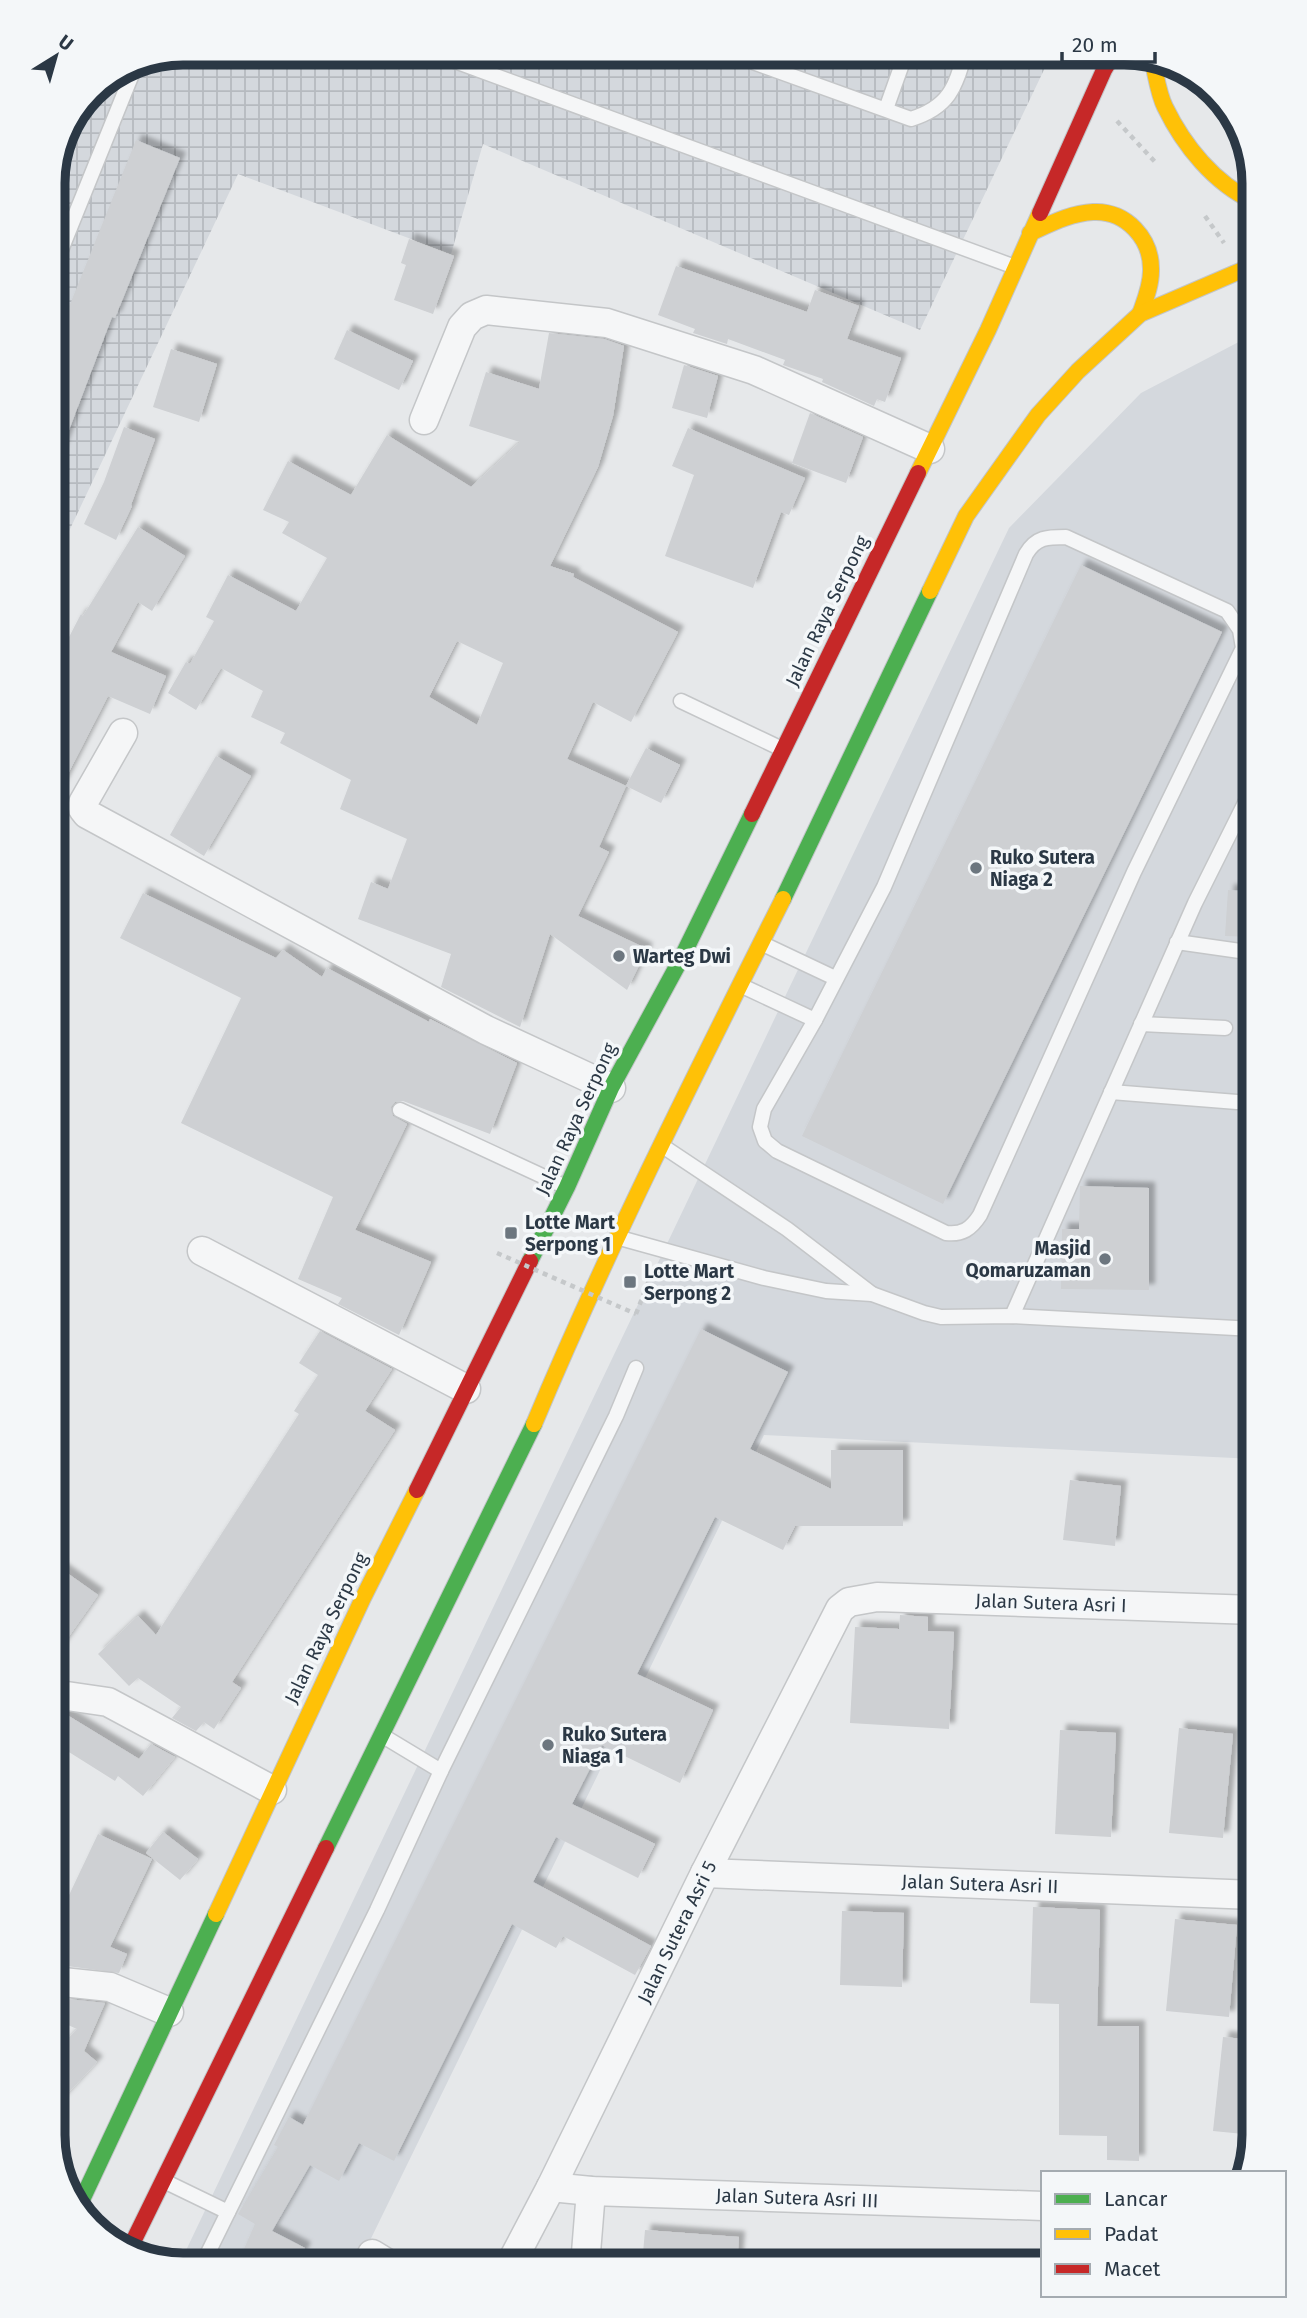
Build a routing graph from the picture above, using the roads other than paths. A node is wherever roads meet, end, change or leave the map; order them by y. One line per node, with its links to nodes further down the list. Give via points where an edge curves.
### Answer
1 (468, 65): 12 (lane)
2 (762, 65): 8 (lane)
3 (902, 65): 8 (lane)
4 (961, 65): 8 (lane, via 955,86 942,103 924,115 911,119)
5 (1107, 65): 10 (main road, Jalan Raya Serpong)
6 (1155, 69): 9 (main road, via 1164,105 1194,155)
7 (131, 78): 11 (lane)
8 (886, 109)
9 (1242, 196)
10 (1030, 233): 12 (main road, Jalan Raya Serpong); 14 (main road, via 1075,215 1101,212 1125,219 1141,236 1150,256 1151,282)
11 (65, 240)
12 (1016, 267): 16 (main road, Jalan Raya Serpong)
13 (1242, 271): 14 (main road)
14 (1140, 314): 24 (main road, via 1038,415 966,516)
15 (424, 420): 16 (street, via 462,327 486,310 607,323 754,370)
16 (930, 449): 21 (main road, Jalan Raya Serpong)
17 (1242, 642): 26 (lane, via 1227,611 1066,537 1041,538 1032,544 884,887)
18 (1242, 650): 28 (lane, via 1135,872 980,1215 968,1229 946,1233 765,1141 760,1127 764,1109)
19 (681, 701): 21 (lane)
20 (123, 733): 31 (street, via 83,803 88,814 486,1030)
21 (783, 749): 31 (main road, Jalan Raya Serpong, via 681,959)
22 (1242, 809): 23 (lane)
23 (1177, 942): 25 (lane); 29 (lane)
24 (760, 943): 26 (lane); 27 (main road)
25 (1242, 951)
26 (835, 978): 28 (lane)
27 (739, 984): 28 (lane); 35 (main road)
28 (815, 1020)
29 (1142, 1024): 30 (lane); 32 (lane)
30 (1225, 1028)
31 (611, 1088): 36 (main road, Jalan Raya Serpong)
32 (1111, 1093): 33 (lane); 40 (lane)
33 (1237, 1102)
34 (400, 1110): 36 (lane)
35 (660, 1144): 37 (main road); 39 (lane, via 787,1229)
36 (567, 1187): 43 (main road, Jalan Raya Serpong)
37 (619, 1237): 39 (lane, via 789,1283); 47 (main road, via 528,1438)
38 (202, 1251): 43 (street)
39 (872, 1294): 40 (lane, via 941,1317)
40 (1012, 1316): 41 (lane)
41 (1242, 1328)
42 (636, 1368): 48 (lane)
43 (466, 1389): 49 (main road, Jalan Raya Serpong)
44 (849, 1602): 45 (street, Jalan Sutera Asri I, via 877,1597); 50 (street, Jalan Sutera Asri 5, via 834,1618)
45 (1242, 1610)
46 (65, 1696): 49 (street, via 108,1702)
47 (383, 1736): 48 (lane); 54 (main road)
48 (441, 1772): 59 (lane)
49 (272, 1790): 53 (main road, Jalan Raya Serpong)
50 (705, 1873): 51 (street, Jalan Sutera Asri II); 55 (street, Jalan Sutera Asri 5)
51 (1242, 1895)
52 (65, 1982): 53 (street, via 110,1987)
53 (169, 2012): 57 (main road, Jalan Raya Serpong)
54 (163, 2180): 59 (lane); 60 (main road)
55 (551, 2187): 56 (street, Jalan Sutera Asri III); 62 (street, Jalan Sutera Asri 5)
56 (591, 2191): 58 (street, Jalan Sutera Asri III); 63 (street)
57 (83, 2198)
58 (1041, 2206)
59 (228, 2211): 61 (lane)
60 (133, 2242)
61 (208, 2253)
62 (516, 2253)
63 (586, 2253)

